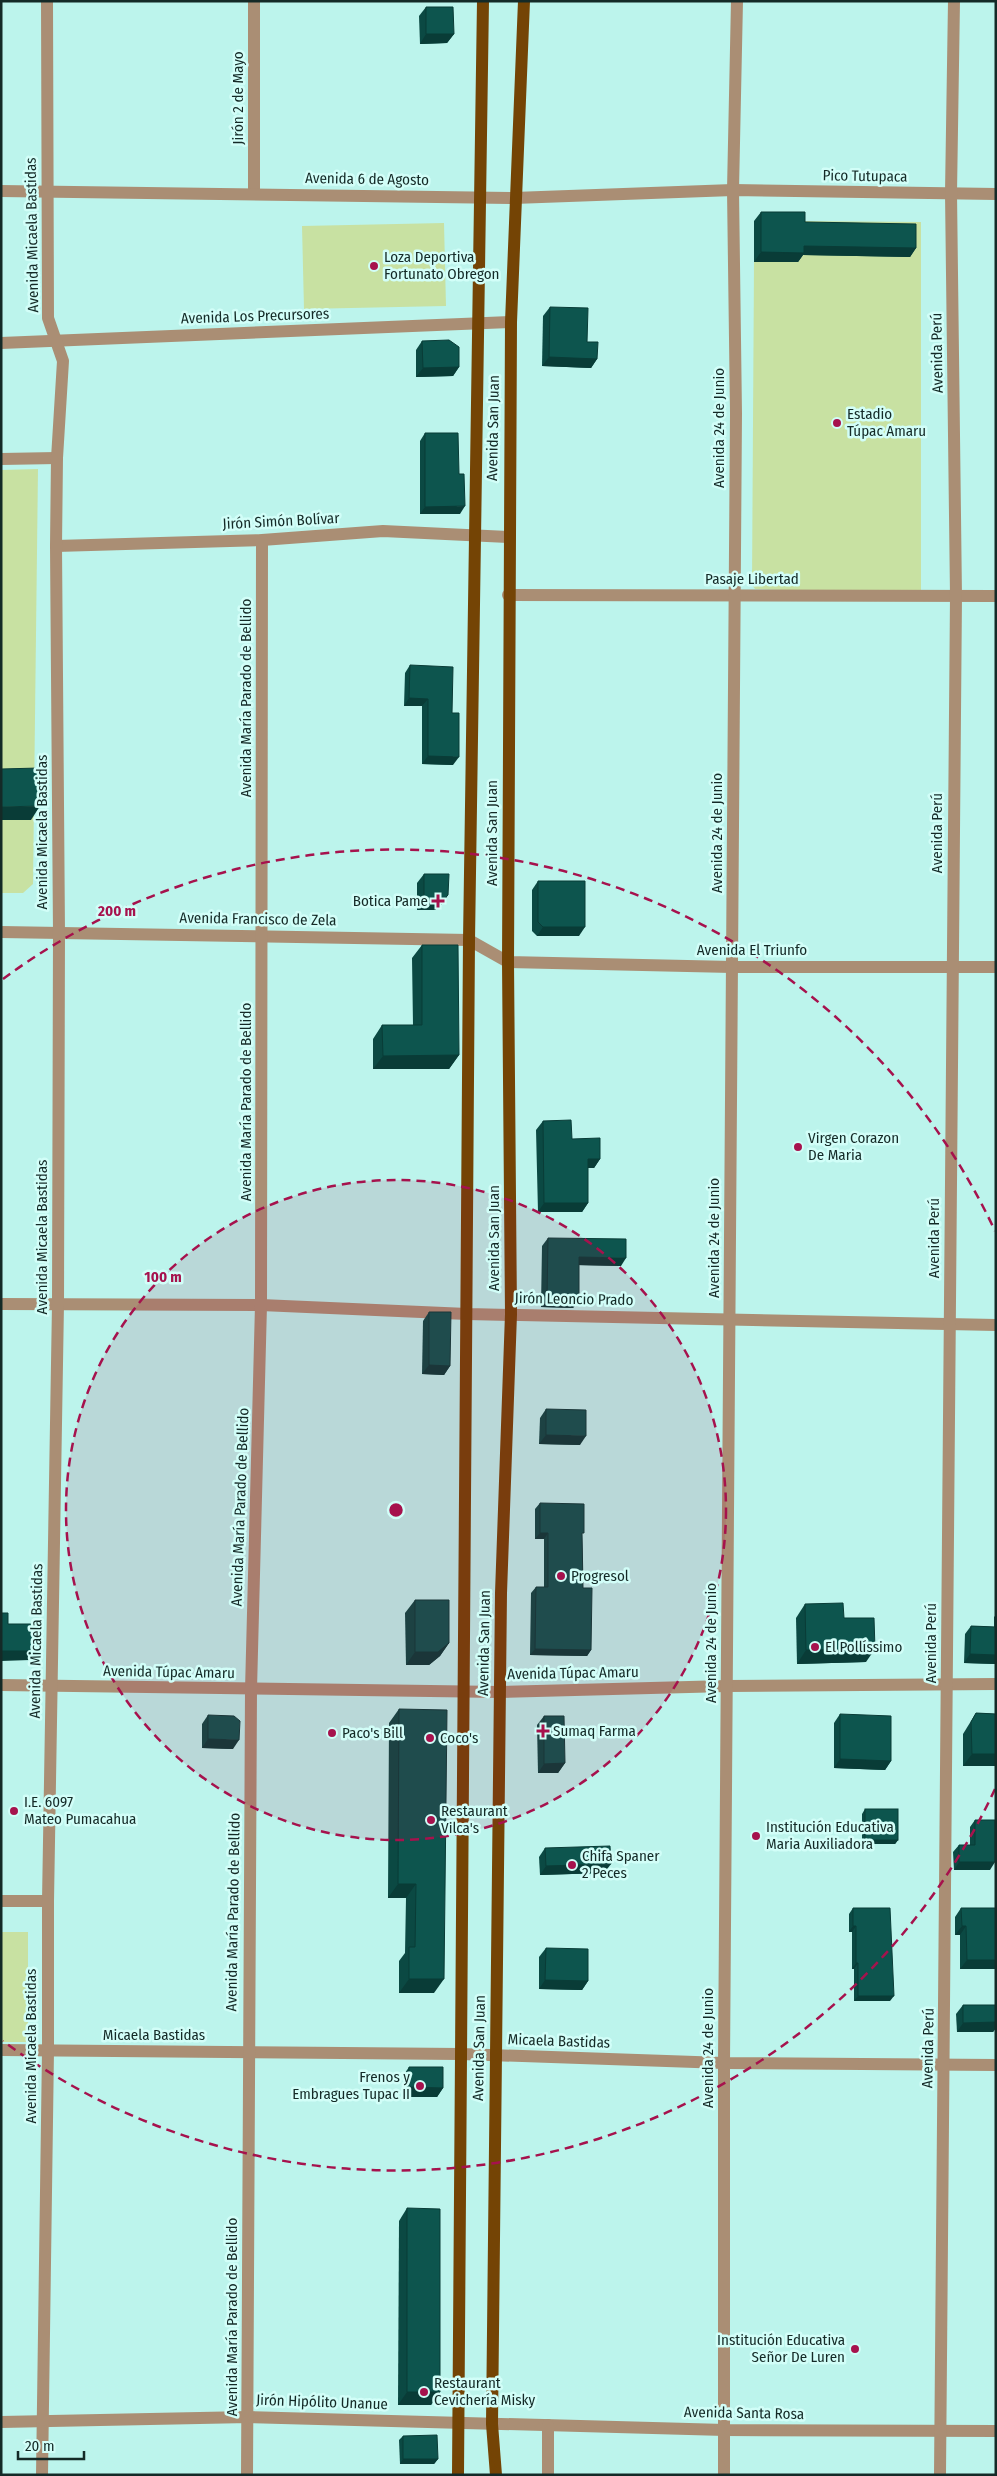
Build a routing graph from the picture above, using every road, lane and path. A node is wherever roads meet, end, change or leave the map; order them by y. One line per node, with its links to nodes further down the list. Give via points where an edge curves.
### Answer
1 (46, 1): 9 (street, Avenida Micaela Bastidas)
2 (254, 1): 10 (street, Jirón 2 de Mayo)
3 (483, 1): 13 (main road, Avenida San Juan)
4 (524, 1): 14 (main road, Avenida San Juan)
5 (737, 1): 7 (street, Avenida 24 de Junio)
6 (954, 1): 11 (street, Avenida Perú)
7 (733, 190): 11 (street, Pico Tutupaca); 14 (street, Avenida 6 de Agosto); 26 (street, Avenida 24 de Junio)
8 (1, 192): 9 (street, Avenida 6 de Agosto)
9 (47, 192): 10 (street, Avenida 6 de Agosto); 17 (street, Avenida Micaela Bastidas, via 48,318)
10 (254, 194): 13 (street, Avenida 6 de Agosto)
11 (951, 194): 12 (street, Pico Tutupaca); 27 (street, Avenida Perú)
12 (996, 194)
13 (480, 197): 14 (street, Avenida 6 de Agosto); 16 (main road, Avenida San Juan)
14 (514, 198): 15 (main road, Avenida San Juan)
15 (511, 322): 16 (street, Avenida Los Precursores); 22 (main road, Avenida San Juan)
16 (478, 324): 17 (street, Avenida Los Precursores); 21 (main road, Avenida San Juan)
17 (57, 340): 18 (street, Avenida Los Precursores); 19 (street, Avenida Micaela Bastidas, via 63,361)
18 (1, 344)
19 (57, 458): 20 (street); 24 (street, Avenida Micaela Bastidas)
20 (1, 459)
21 (475, 536): 22 (street, Jirón Simón Bolívar); 23 (street, Jirón Simón Bolívar, via 384,531); 32 (main road, Avenida San Juan)
22 (508, 536): 25 (main road, Avenida San Juan)
23 (262, 540): 24 (street, Jirón Simón Bolívar); 31 (street, Avenida María Parado de Bellido)
24 (56, 546): 30 (street, Avenida Micaela Bastidas)
25 (508, 595): 26 (street, Pasaje Libertad); 33 (main road, Avenida San Juan)
26 (734, 596): 27 (street, Pasaje Libertad); 34 (street, Avenida 24 de Junio)
27 (956, 596): 28 (street, Pasaje Libertad); 35 (street, Avenida Perú)
28 (996, 596)
29 (1, 932): 30 (street, Avenida Francisco de Zela)
30 (59, 932): 31 (street, Avenida Francisco de Zela); 38 (street, Avenida Micaela Bastidas)
31 (263, 935): 32 (street, Avenida Francisco de Zela); 39 (street, Avenida María Parado de Bellido)
32 (469, 940): 33 (street, Avenida Francisco de Zela); 40 (main road, Avenida San Juan)
33 (508, 962): 34 (street, Avenida El Triunfo); 41 (main road, Avenida San Juan)
34 (732, 967): 35 (street, Avenida El Triunfo); 42 (street, Avenida 24 de Junio)
35 (952, 967): 36 (street, Avenida El Triunfo); 44 (street, Avenida Perú)
36 (996, 967)
37 (1, 1304): 38 (street, Jirón Leoncio Prado)
38 (58, 1304): 39 (street, Jirón Leoncio Prado); 48 (street, Avenida Micaela Bastidas)
39 (261, 1305): 40 (street, Jirón Leoncio Prado); 50 (street, Avenida María Parado de Bellido)
40 (467, 1314): 41 (street, Jirón Leoncio Prado); 51 (main road, Avenida San Juan)
41 (511, 1314): 42 (street, Jirón Leoncio Prado); 52 (main road, Avenida San Juan)
42 (729, 1319): 44 (street, Jirón Leoncio Prado); 49 (street, Avenida 24 de Junio)
43 (996, 1325): 44 (street, Jirón Leoncio Prado)
44 (950, 1326): 45 (street, Avenida Perú)
45 (947, 1683): 46 (street, Avenida Túpac Amaru); 49 (street, Avenida Túpac Amaru); 61 (street, Avenida Perú)
46 (996, 1684)
47 (1, 1685): 48 (street, Avenida Túpac Amaru)
48 (51, 1685): 50 (street, Avenida Túpac Amaru); 54 (street, Avenida Micaela Bastidas)
49 (727, 1686): 52 (street, Avenida Túpac Amaru); 60 (street, Avenida 24 de Junio)
50 (251, 1690): 51 (street, Avenida Túpac Amaru); 57 (street, Avenida María Parado de Bellido)
51 (464, 1691): 52 (street, Avenida Túpac Amaru); 58 (main road, Avenida San Juan)
52 (500, 1692): 59 (main road, Avenida San Juan)
53 (1, 1901): 54 (street)
54 (48, 1901): 56 (street, Avenida Micaela Bastidas)
55 (1, 2050): 56 (street, Micaela Bastidas)
56 (48, 2050): 57 (street, Micaela Bastidas); 66 (street, Avenida Micaela Bastidas)
57 (248, 2051): 58 (street, Micaela Bastidas); 63 (street, Avenida María Parado de Bellido)
58 (462, 2054): 59 (street, Micaela Bastidas); 65 (main road, Avenida San Juan)
59 (495, 2056): 60 (street, Micaela Bastidas); 67 (main road, Avenida San Juan)
60 (724, 2063): 61 (street, Micaela Bastidas); 69 (street, Avenida 24 de Junio)
61 (944, 2065): 62 (street, Micaela Bastidas); 71 (street, Avenida Perú)
62 (996, 2065)
63 (249, 2417): 65 (street, Jirón Hipólito Unanue); 66 (street, Jirón Hipólito Unanue); 73 (street, Avenida María Parado de Bellido)
64 (1, 2422): 66 (street, Jirón Hipólito Unanue)
65 (459, 2422): 67 (street, Jirón Hipólito Unanue); 74 (main road, Avenida San Juan)
66 (42, 2423): 72 (street, Avenida Micaela Bastidas)
67 (492, 2424): 68 (street, Avenida Santa Rosa); 75 (main road, Avenida San Juan)
68 (548, 2425): 69 (street, Avenida Santa Rosa); 76 (street)
69 (725, 2430): 71 (street, Avenida Santa Rosa); 77 (street, Avenida 24 de Junio)
70 (996, 2431): 71 (street, Avenida Santa Rosa)
71 (940, 2432): 78 (street, Avenida Perú)
72 (42, 2475)
73 (248, 2475)
74 (458, 2475)
75 (496, 2475)
76 (548, 2475)
77 (724, 2475)
78 (940, 2475)

